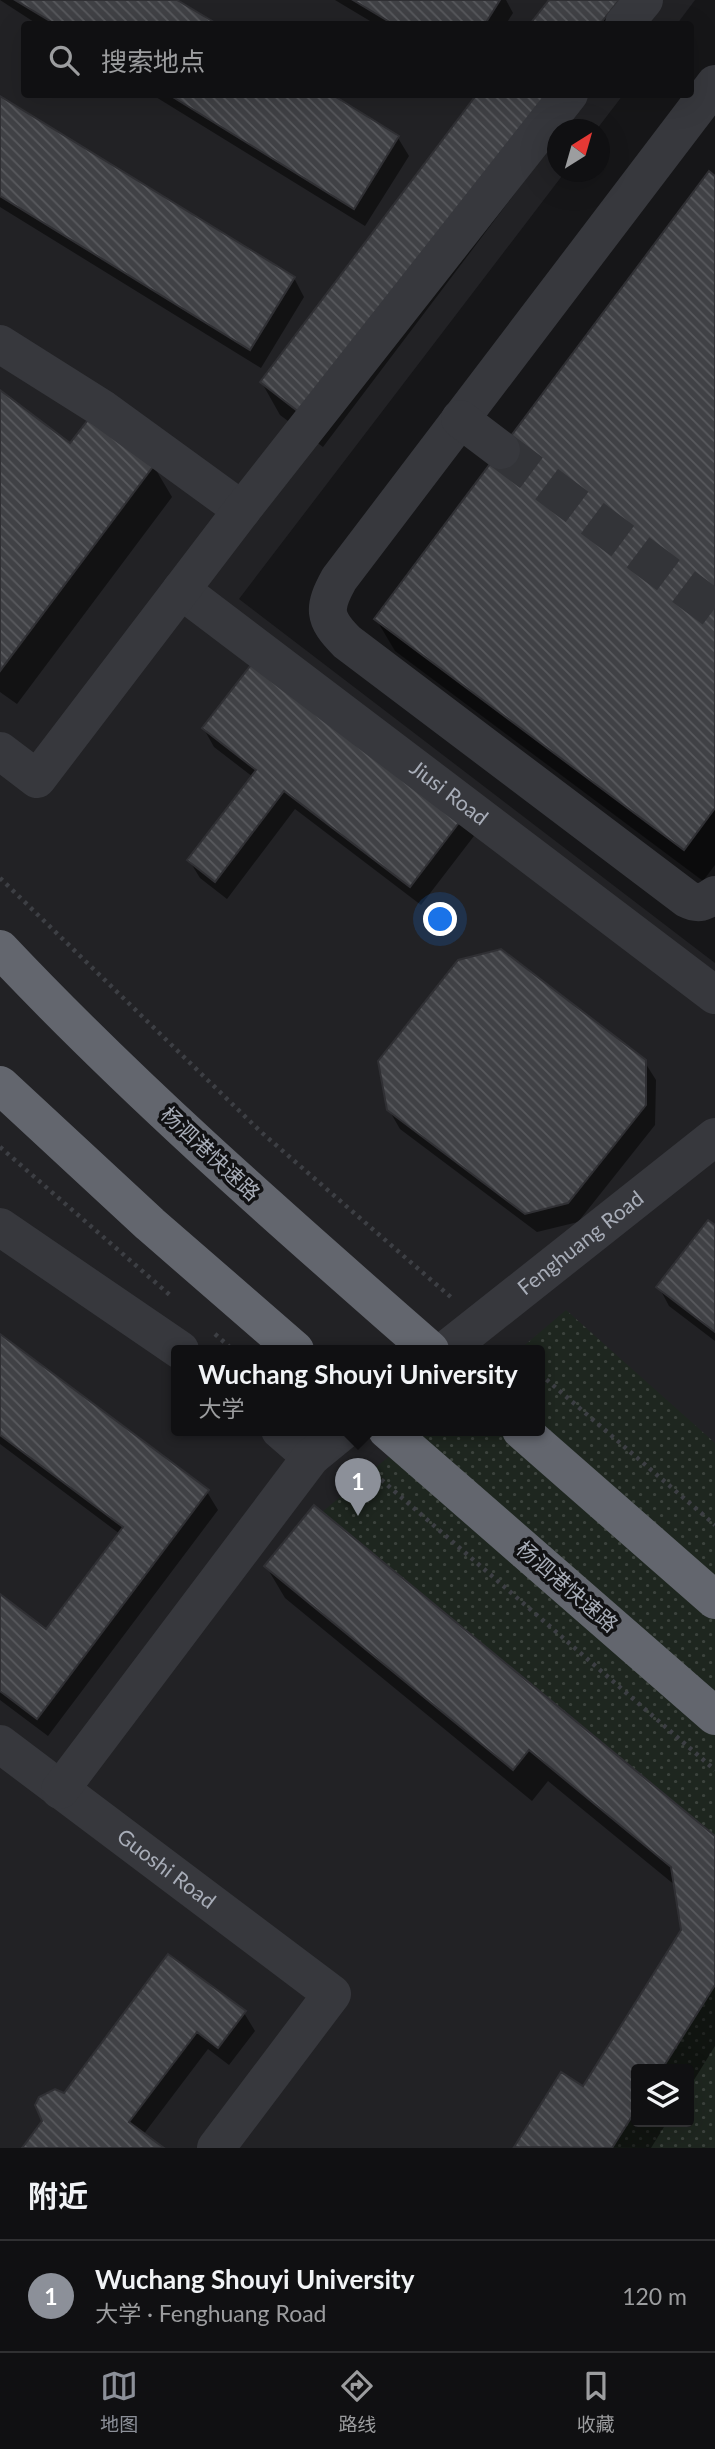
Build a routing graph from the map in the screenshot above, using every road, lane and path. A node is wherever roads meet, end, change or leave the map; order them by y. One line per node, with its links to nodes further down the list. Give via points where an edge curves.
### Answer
1 (644, 0): 2 (street)
2 (626, 21)
3 (566, 98): 8 (street)
4 (708, 108): 6 (street)
5 (0, 344): 8 (street, via 103,410)
6 (460, 419): 7 (street); 12 (street, via 339,579 328,599 327,614 333,628 687,899 704,902)
7 (501, 450)
8 (242, 510): 9 (street)
9 (181, 590): 10 (street, via 37,779); 14 (street, Jiusi Road)
10 (0, 751)
11 (0, 878): 20 (path, via 261,1132)
12 (715, 895)
13 (0, 949): 23 (highway, 杨泗港快速路, via 215,1161)
14 (715, 995)
15 (0, 1085): 22 (highway)
16 (715, 1137): 24 (street, Fenghuang Road)
17 (0, 1147): 19 (path)
18 (0, 1227): 21 (street)
19 (172, 1297)
20 (460, 1304)
21 (196, 1341)
22 (289, 1345)
23 (424, 1345)
24 (452, 1345)
25 (545, 1378): 31 (path)
26 (287, 1436): 30 (street)
27 (394, 1436): 33 (highway, 杨泗港快速路)
28 (528, 1436): 32 (highway)
29 (350, 1444): 30 (street); 35 (path)
30 (311, 1457): 36 (street)
31 (715, 1525)
32 (715, 1601)
33 (715, 1716)
34 (0, 1744): 36 (street, Guoshi Road)
35 (715, 1770)
36 (60, 1790): 37 (street, Guoshi Road, via 332,1994)
37 (216, 2148)

